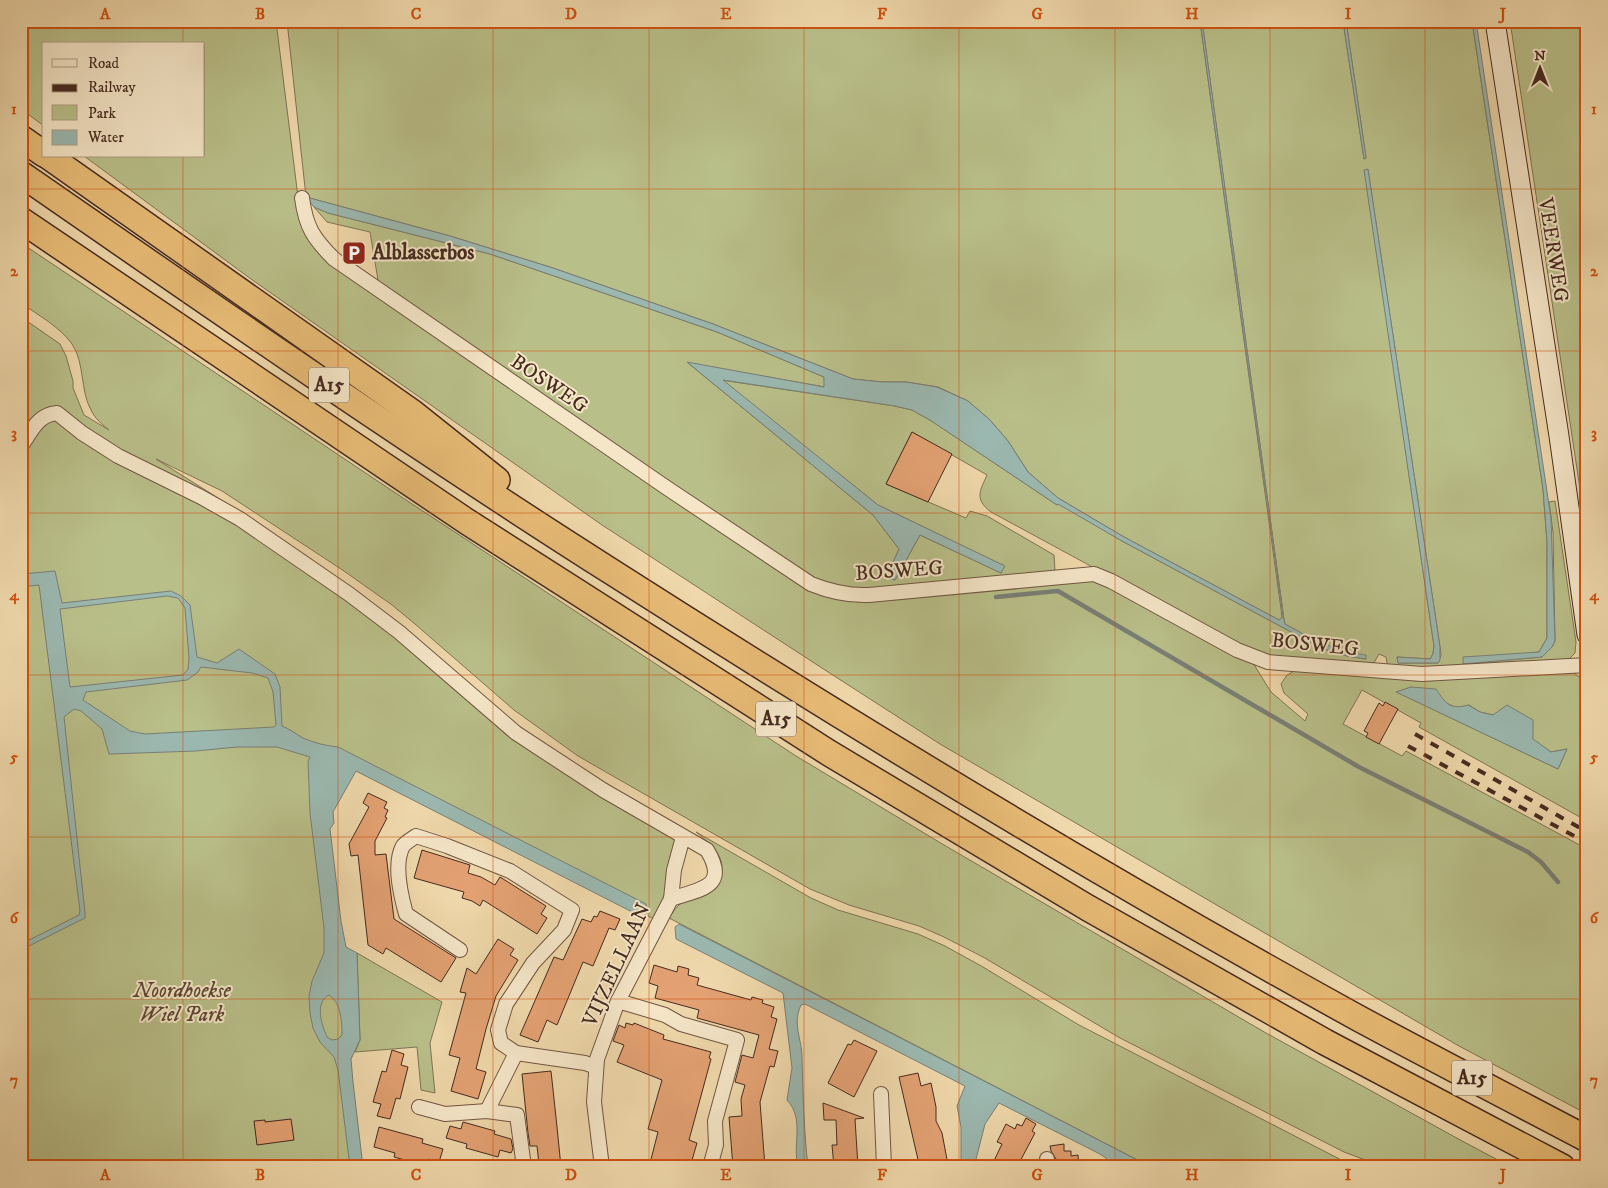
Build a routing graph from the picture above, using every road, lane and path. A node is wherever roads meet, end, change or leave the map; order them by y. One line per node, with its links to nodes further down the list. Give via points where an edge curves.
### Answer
1 (1495, 21): 10 (street, VEERWEG)
2 (21, 138): 3 (highway)
3 (42, 153)
4 (51, 158): 9 (highway, A15, via 413,413)
5 (21, 174): 9 (highway, A15, via 326,383)
6 (302, 198): 11 (street, BOSWEG, via 311,231 334,259 667,488 811,584 829,591 850,596 869,595 1094,574 1237,650 1268,662 1422,674)
7 (21, 220): 26 (highway, A15, via 466,521 829,753 1088,908 1300,1028)
8 (21, 446): 12 (street, via 40,418 57,413 118,456 240,519 399,632 516,733)
9 (610, 571): 21 (highway, A15, via 848,720 1105,874 1357,1017)
10 (1587, 635)
11 (1587, 665)
12 (683, 837): 13 (street, VIJZELLAAN, via 674,870); 13 (street, VIJZELLAAN, via 707,850 715,862 714,879 709,886)
13 (671, 899): 15 (street, VIJZELLAAN)
14 (460, 950): 16 (street, via 406,914 400,893 399,858 404,845 416,836 510,871 572,910 564,930 533,963 506,1004 498,1030 501,1043)
15 (618, 1001): 17 (street, VIJZELLAAN); 24 (street, via 737,1040 715,1121 716,1145)
16 (516, 1053): 17 (street); 20 (street)
17 (596, 1067): 23 (street, VIJZELLAAN, via 594,1102)
18 (881, 1094): 25 (street)
19 (420, 1107): 20 (street, via 445,1114)
20 (487, 1111): 22 (street, via 517,1115)
21 (1587, 1139)
22 (524, 1167)
23 (602, 1167)
24 (710, 1167)
25 (884, 1167)
26 (1562, 1167)

